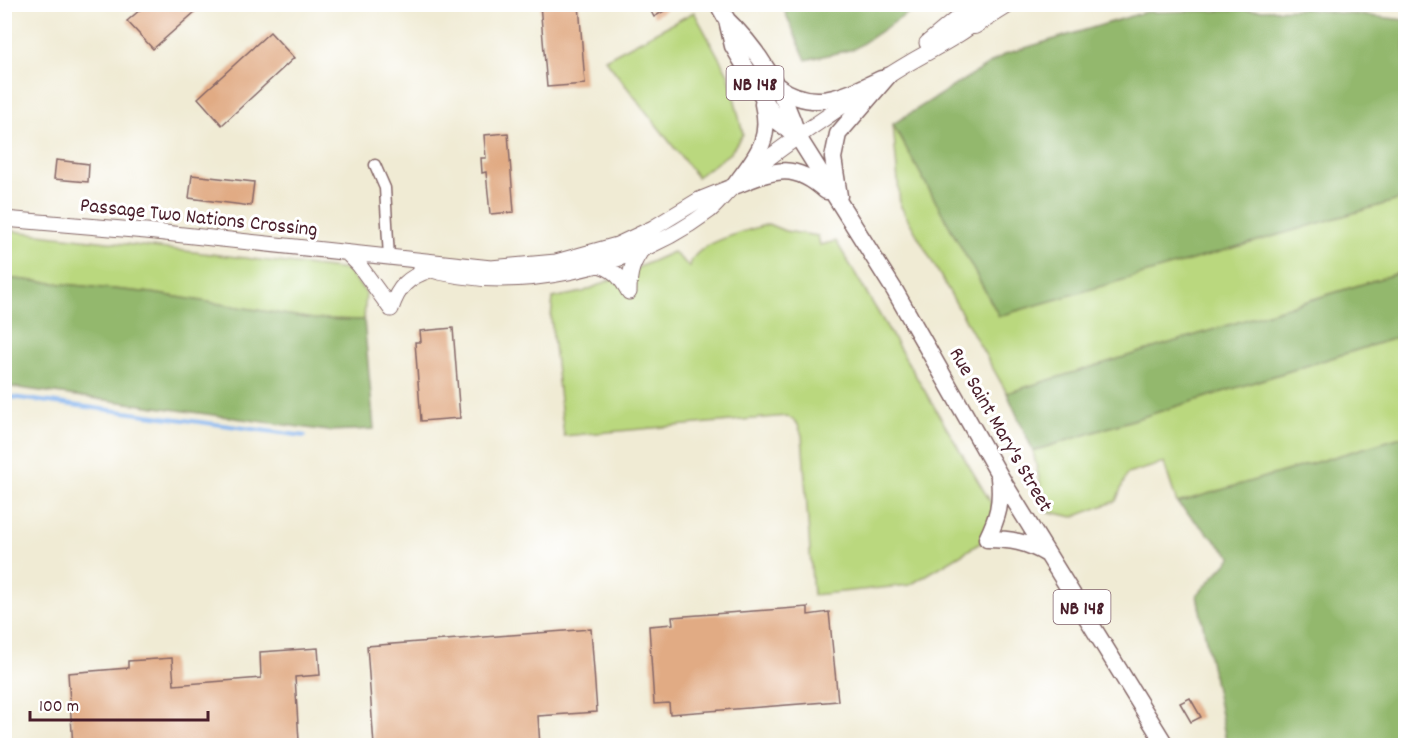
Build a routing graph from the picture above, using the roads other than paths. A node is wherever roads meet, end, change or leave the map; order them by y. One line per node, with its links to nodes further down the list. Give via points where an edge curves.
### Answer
1 (718, 4): 6 (main road, Rue Saint Mary's Street / NB 148, via 727,20 747,39)
2 (996, 4): 4 (main road, Passage Two Nations Crossing)
3 (1006, 4): 4 (highway)
4 (974, 14): 5 (main road, Passage Two Nations Crossing)
5 (888, 76): 6 (main road, via 846,95 818,101); 7 (main road, Passage Two Nations Crossing); 10 (main road, via 837,134 833,158)
6 (766, 87): 7 (main road, Rue Saint Mary's Street / NB 148, via 790,113); 9 (main road, via 767,131 763,146)
7 (798, 136): 9 (main road, Passage Two Nations Crossing); 10 (main road, Rue Saint Mary's Street / NB 148)
8 (375, 165): 14 (street, via 385,188)
9 (734, 186): 10 (main road, via 792,169 811,177); 12 (main road, Passage Two Nations Crossing, via 709,211); 14 (main road, Passage Two Nations Crossing, via 699,200 617,245 556,262 491,268)
10 (840, 203): 17 (main road, Rue Saint Mary's Street / NB 148)
11 (4, 219): 13 (main road, Passage Two Nations Crossing)
12 (644, 248): 15 (main road, Passage Two Nations Crossing); 15 (main road, via 633,260 629,292 619,275)
13 (347, 253): 14 (main road, Passage Two Nations Crossing); 16 (main road, via 391,309 396,293 405,283)
14 (389, 258): 16 (main road, Passage Two Nations Crossing)
15 (596, 264): 16 (main road, Passage Two Nations Crossing, via 504,281)
16 (430, 270)
17 (998, 469): 18 (main road, Rue Saint Mary's Street / NB 148); 18 (main road, via 1002,497 987,538 1020,541)
18 (1051, 556): 19 (main road, Rue Saint Mary's Street / NB 148)
19 (1166, 746)

